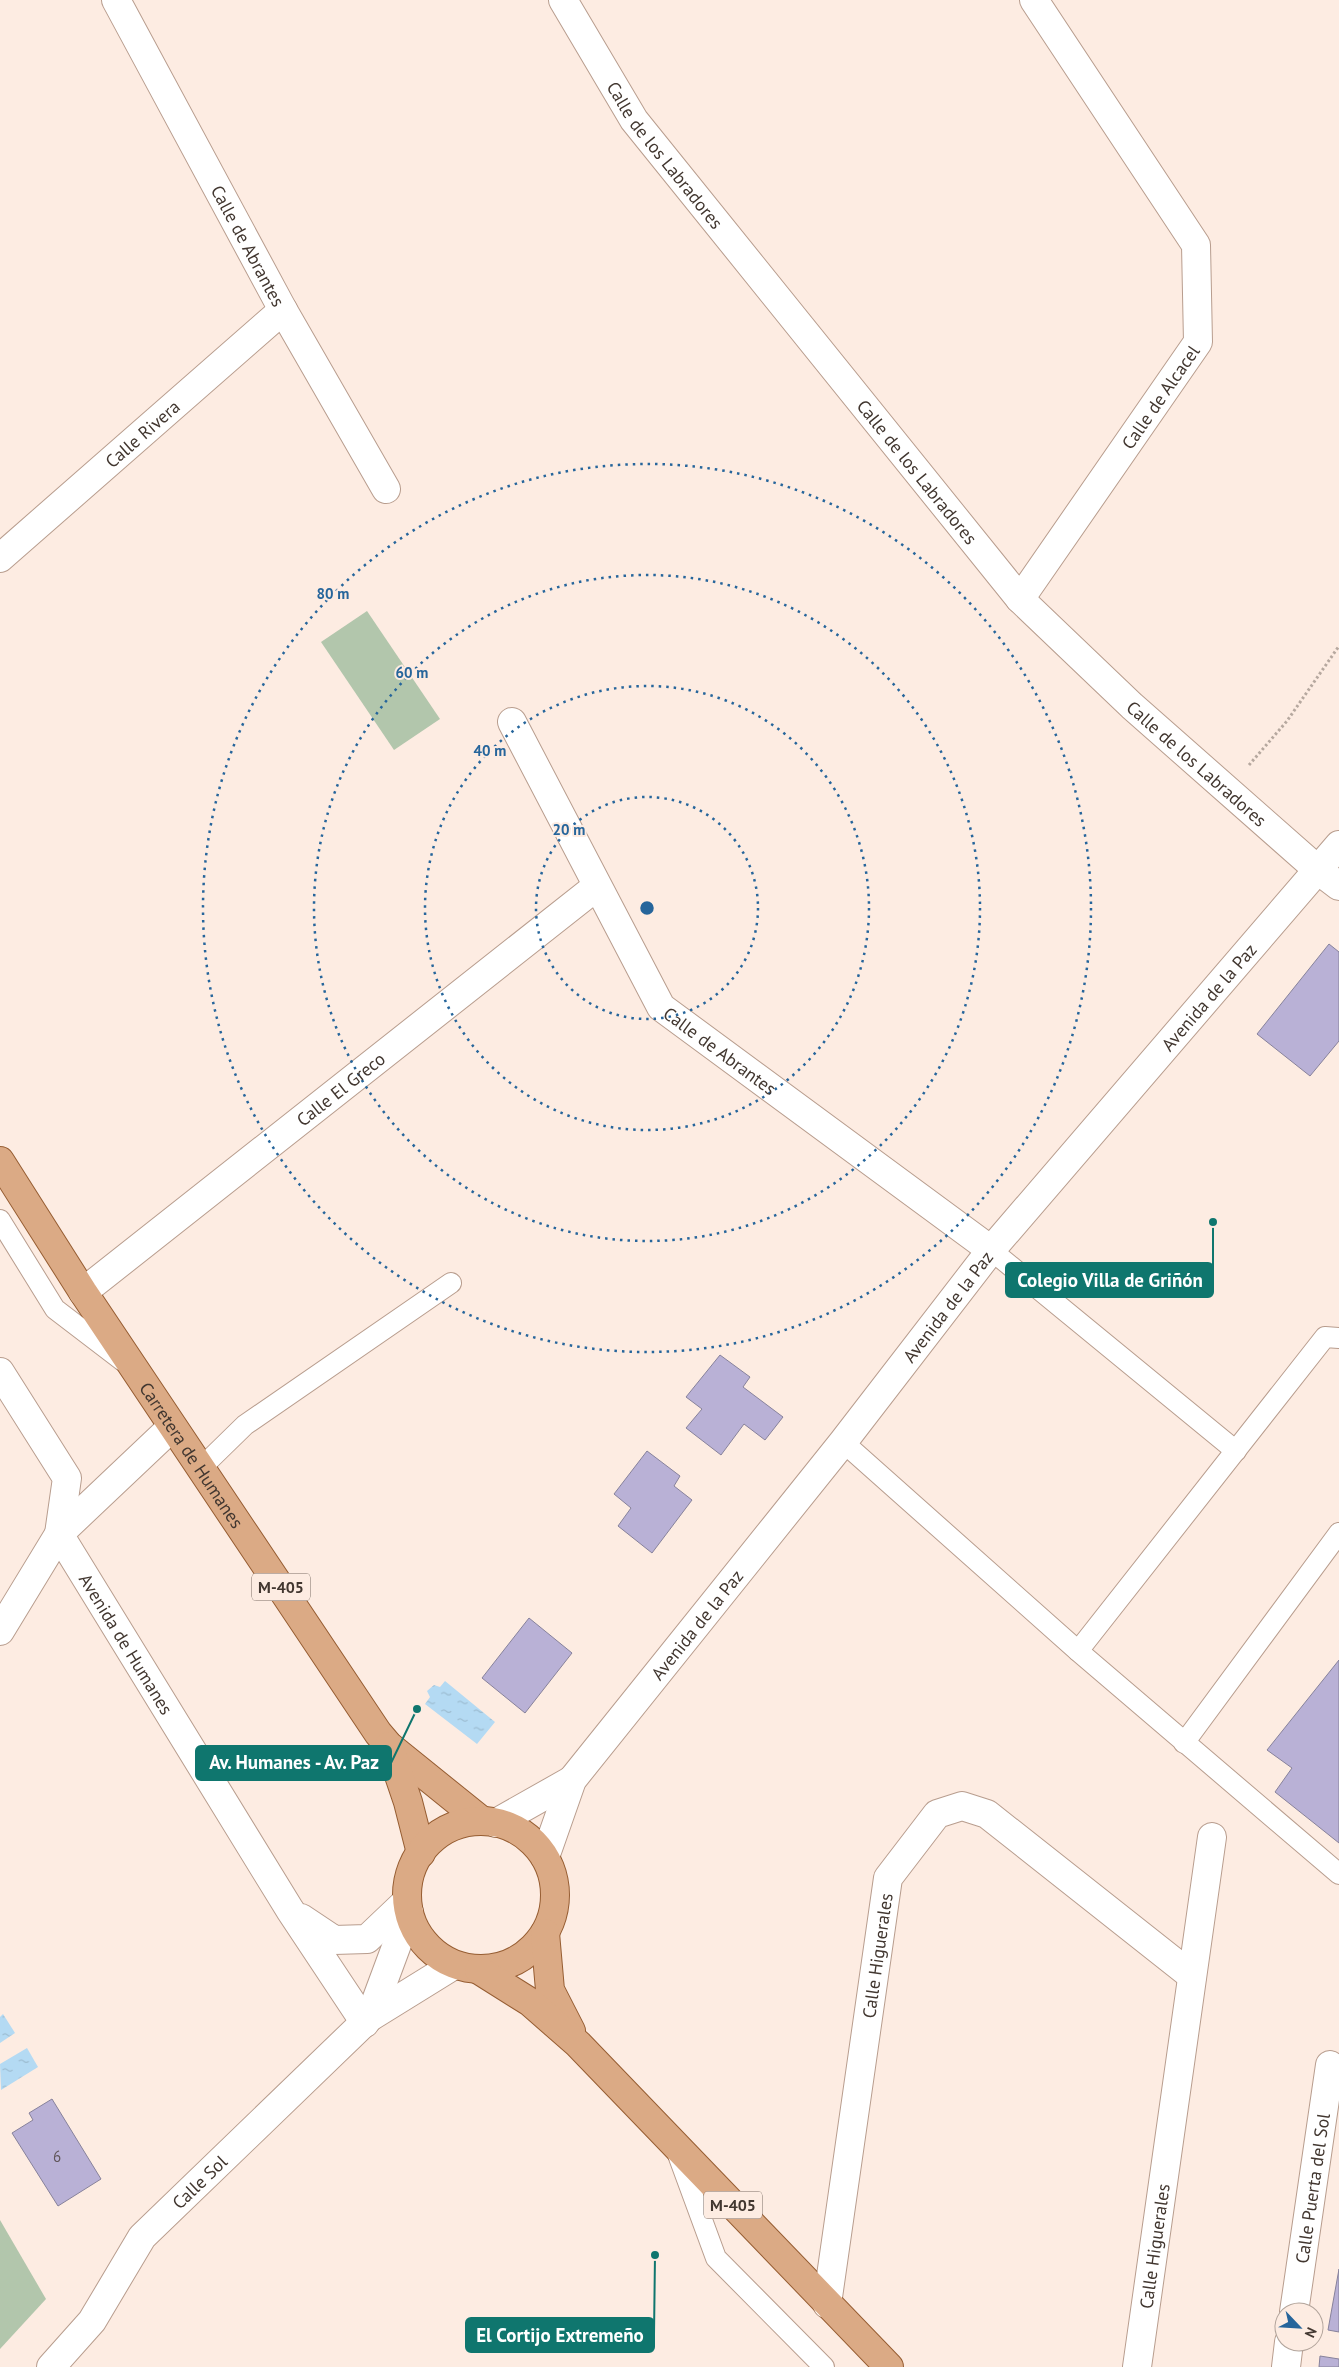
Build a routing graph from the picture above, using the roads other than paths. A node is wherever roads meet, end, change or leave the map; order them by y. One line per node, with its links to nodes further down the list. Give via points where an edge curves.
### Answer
1 (116, 0): 4 (street, Calle de Abrantes)
2 (563, 0): 7 (street, Calle de los Labradores, via 634,120)
3 (1034, 0): 7 (street, Calle de Alcacel, via 1196,245 1198,342)
4 (283, 310): 5 (street, Calle de Abrantes); 6 (street, Calle Rivera)
5 (386, 489)
6 (0, 558)
7 (1020, 599): 10 (street, Calle de los Labradores, via 1132,706)
8 (512, 722): 12 (street, Calle de Abrantes)
9 (1339, 845): 10 (street, Avenida de la Paz)
10 (1318, 870): 11 (street, Calle de los Labradores); 15 (street, Avenida de la Paz)
11 (1339, 886)
12 (596, 887): 15 (street, Calle de Abrantes, via 661,1007); 17 (street, Calle El Greco)
13 (0, 1161): 17 (main road, Carretera de Humanes / M-405)
14 (0, 1220): 19 (lane, via 55,1309)
15 (991, 1250): 22 (street, Avenida de la Paz); 23 (lane)
16 (451, 1283): 24 (lane, via 244,1426)
17 (84, 1292): 19 (main road, Carretera de Humanes / M-405)
18 (1339, 1338): 23 (lane, via 1325,1337)
19 (136, 1370): 21 (main road, Carretera de Humanes / M-405)
20 (0, 1372): 26 (street, via 67,1478)
21 (172, 1427): 24 (main road, Carretera de Humanes / M-405); 26 (street)
22 (843, 1442): 28 (lane); 31 (street, Avenida de la Paz)
23 (1236, 1451): 28 (lane)
24 (201, 1468): 30 (main road, Carretera de Humanes / M-405)
25 (1339, 1532): 29 (lane)
26 (59, 1534): 27 (street); 38 (street, Avenida de Humanes)
27 (0, 1631)
28 (1078, 1651): 29 (lane)
29 (1184, 1743): 36 (lane)
30 (389, 1746): 32 (main road, Carretera de Humanes / M-405); 34 (main road, Carretera de Humanes / M-405)
31 (572, 1780): 32 (street, Avenida de la Paz); 35 (street, Avenida de la Paz)
32 (489, 1822): 34 (main road, via 458,1825 437,1835); 35 (main road, via 515,1830)
33 (1212, 1837): 41 (street, Calle Higuerales)
34 (421, 1853): 37 (main road, via 409,1876)
35 (545, 1857): 39 (main road, via 554,1882 554,1908)
36 (1339, 1874)
37 (408, 1907): 38 (street, Avenida de Humanes, via 367,1939 334,1940); 40 (main road, via 415,1929 425,1944 438,1956); 42 (street, Calle Sol)
38 (290, 1910): 42 (street, Avenida de Humanes)
39 (545, 1933): 40 (main road, via 517,1960 499,1968); 43 (main road, M-405, via 550,1990)
40 (467, 1967): 42 (street, Calle Sol); 43 (main road, M-405, via 530,2002)
41 (1192, 1976): 47 (street, Calle Higuerales, via 987,1814 962,1806 937,1814 888,1878); 52 (street, Calle Higuerales)
42 (368, 2020): 49 (street, Calle Sol, via 142,2237 92,2321)
43 (578, 2044): 45 (main road, M-405)
44 (1330, 2066): 46 (street, Calle Puerta del Sol)
45 (674, 2143): 47 (main road, M-405); 50 (lane, via 716,2258)
46 (1295, 2302)
47 (827, 2304): 51 (main road, M-405)
48 (1288, 2352): 53 (street)
49 (51, 2367)
50 (824, 2367)
51 (889, 2367)
52 (1137, 2367)
53 (1286, 2367)

